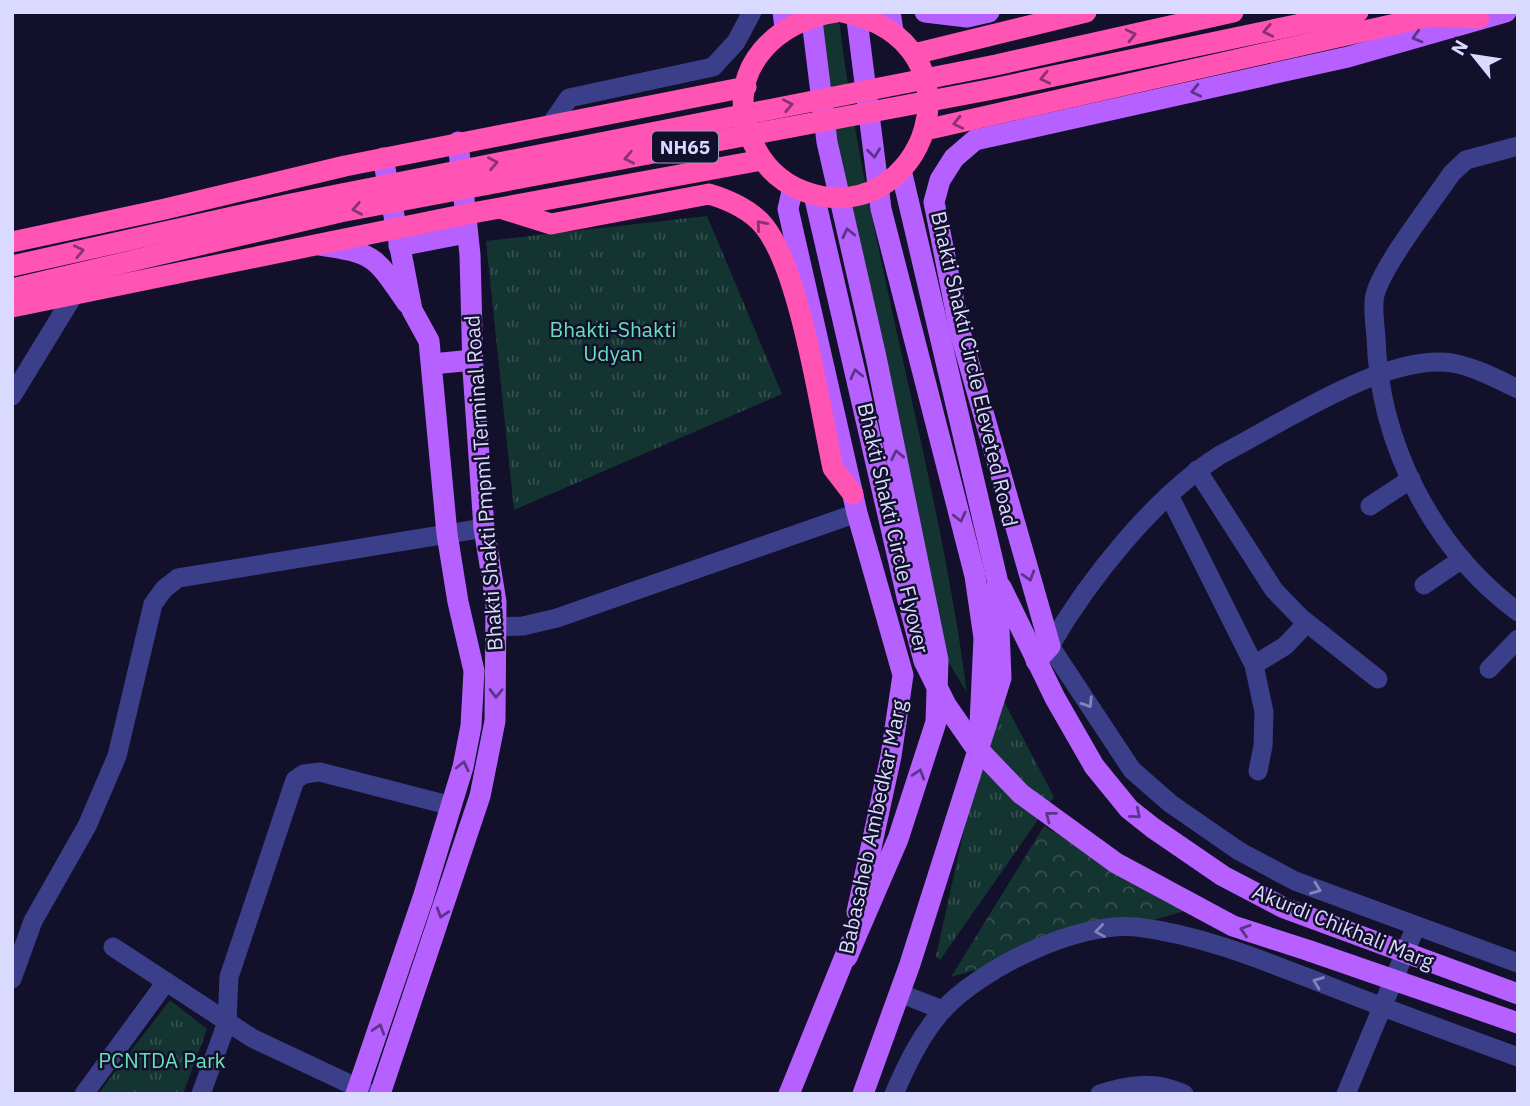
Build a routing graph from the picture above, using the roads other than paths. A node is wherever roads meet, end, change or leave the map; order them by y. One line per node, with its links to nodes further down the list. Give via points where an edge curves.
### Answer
1 (752, 12): 17 (street, via 736,42 713,67 569,98)
2 (811, 12): 65 (main road, one-way to 2, via 898,839 936,722 938,660 827,142)
3 (836, 12): 13 (highway, bridge)
4 (842, 12): 14 (highway, bridge)
5 (856, 12): 59 (main road, one-way to 59, via 881,209 975,576 984,638)
6 (925, 12): 7 (main road, via 967,17)
7 (989, 12)
8 (1086, 12): 15 (highway)
9 (1233, 12): 31 (highway, NH65, one-way to 9, bridge, via 291,204 996,65)
10 (1359, 12): 32 (highway, NH65, one-way to 32, bridge, via 988,90 340,212)
11 (1506, 12): 12 (main road)
12 (1479, 18): 18 (highway, one-way to 18, via 1431,16); 55 (main road, Akurdi Chikhali Marg, one-way to 55, via 1348,57 975,141 954,158 940,180 934,202 960,332)
13 (784, 20): 16 (highway, bridge, via 760,54)
14 (892, 22): 15 (highway, bridge)
15 (915, 54): 18 (highway, bridge, via 929,104)
16 (746, 87): 17 (highway); 22 (highway, bridge, via 746,125)
17 (551, 124): 19 (highway)
18 (925, 130): 23 (highway, bridge, via 916,152)
19 (458, 142): 21 (highway); 27 (main road, Bhakti Shakti Pmpml Terminal Road)
20 (1518, 146): 38 (street, via 1466,160 1452,173 1384,273 1375,295)
21 (383, 158): 28 (main road); 29 (highway)
22 (762, 160): 24 (highway, bridge); 26 (highway)
23 (901, 170): 25 (highway, bridge, via 876,189 846,197); 49 (main road, Bhakti Shakti Circle Eleveted Road)
24 (793, 187): 25 (highway, bridge); 44 (main road, via 788,209)
25 (814, 195): 67 (main road, Bhakti Shakti Circle Flyover, one-way to 25, bridge, via 1233,926 1116,863 1021,793 973,744 924,661)
26 (499, 208): 27 (highway); 44 (highway, one-way to 26, via 833,468 784,261 764,226 748,212 709,194 551,224)
27 (466, 224): 28 (highway); 36 (main road, Bhakti Shakti Pmpml Terminal Road)
28 (397, 237): 30 (highway); 35 (main road)
29 (12, 242)
30 (316, 245): 33 (highway); 35 (main road, via 367,253 381,265)
31 (12, 266)
32 (12, 289)
33 (75, 293): 34 (highway); 40 (street)
34 (12, 307)
35 (412, 310): 37 (main road, via 429,341)
36 (472, 360): 37 (main road); 46 (main road, Bhakti Shakti Pmpml Terminal Road)
37 (432, 364): 47 (main road)
38 (1377, 373): 39 (street, via 1423,362 1454,363); 41 (street); 42 (street, via 1383,410)
39 (1518, 389)
40 (12, 396)
41 (1197, 470): 43 (street); 52 (street, via 1274,590)
42 (1411, 479): 45 (street); 48 (street, via 1431,519)
43 (1169, 495): 55 (street, via 1081,594); 56 (street)
44 (855, 504): 53 (street, via 557,618 523,626); 65 (main road, Babasaheb Ambedkar Marg, via 903,675 891,756)
45 (1370, 506)
46 (484, 528): 47 (street); 53 (main road, Bhakti Shakti Pmpml Terminal Road, via 496,602)
47 (447, 534): 61 (main road, one-way to 47, via 471,726 474,671); 68 (street, via 178,578 163,589 153,604 117,757 87,826 33,921)
48 (1462, 559): 50 (street); 51 (street)
49 (997, 579): 55 (main road); 59 (main road, via 1001,678 988,726)
50 (1424, 584)
51 (1518, 611)
52 (1307, 623): 56 (street, via 1285,646); 58 (street)
53 (495, 626): 80 (main road, Bhakti Shakti Pmpml Terminal Road, one-way to 80, via 495,722 480,796)
54 (1518, 639): 57 (street)
55 (1043, 654): 62 (street, one-way to 62, via 1132,770 1171,804 1269,868); 64 (main road, Akurdi Chikhali Marg, one-way to 64, via 1094,766 1129,808 1153,828 1255,894)
56 (1254, 665): 60 (street, via 1264,712)
57 (1489, 669)
58 (1378, 679)
59 (979, 740): 70 (main road)
60 (1258, 771)
61 (452, 806): 74 (street, via 320,772 295,780 229,977); 77 (main road, one-way to 61)
62 (1416, 926): 64 (street); 66 (street)
63 (113, 947): 69 (street)
64 (1404, 953): 67 (street); 71 (main road, Akurdi Chikhali Marg)
65 (848, 957): 81 (main road, Babasaheb Ambedkar Marg)
66 (1518, 963)
67 (1393, 977): 72 (street); 75 (main road, Akurdi Chikhali Marg)
68 (12, 979)
69 (166, 982): 74 (street); 78 (street)
70 (899, 993): 73 (street); 82 (main road)
71 (1518, 994)
72 (1382, 1006): 73 (street, one-way to 73, via 1245,954 1187,936 1134,927 1091,932 1011,960); 76 (street); 86 (street)
73 (943, 1010): 83 (street, via 914,1047)
74 (227, 1022): 77 (street); 79 (street)
75 (1518, 1023)
76 (1518, 1057)
77 (362, 1092)
78 (84, 1094)
79 (201, 1094)
80 (380, 1094)
81 (789, 1094)
82 (863, 1094)
83 (894, 1094)
84 (1100, 1094): 85 (street, via 1144,1084)
85 (1184, 1094)
86 (1346, 1094)

